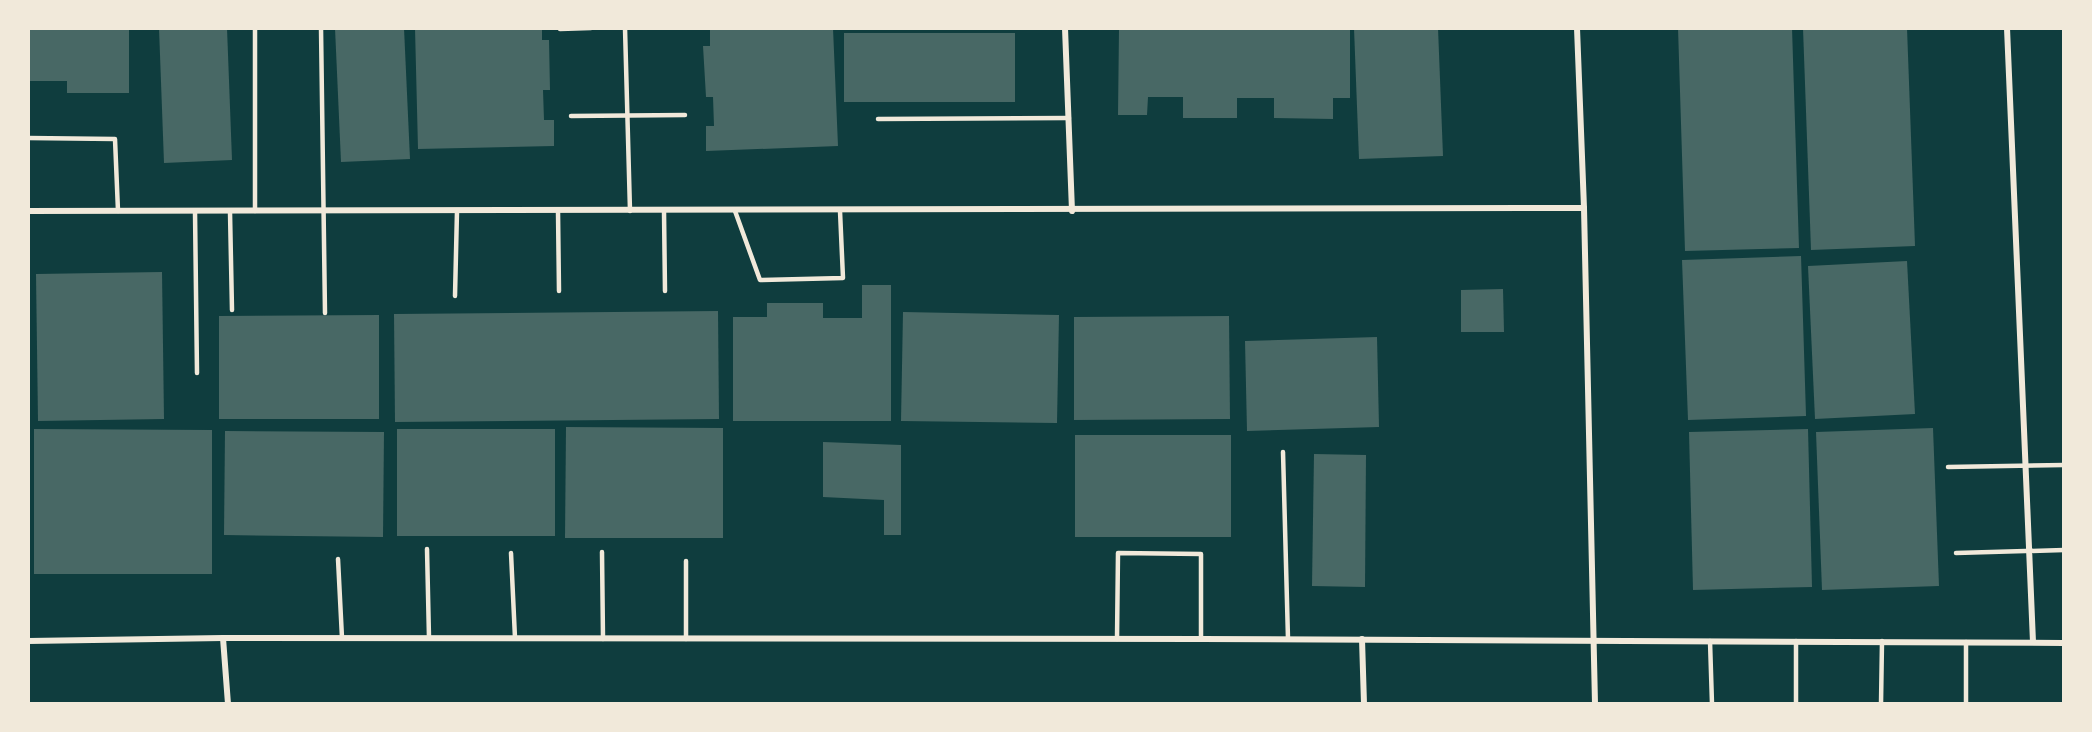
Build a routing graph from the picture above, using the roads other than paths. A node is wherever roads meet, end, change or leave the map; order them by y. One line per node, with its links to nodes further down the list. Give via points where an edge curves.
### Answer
1 (255, 28): 19 (lane)
2 (321, 28): 20 (lane)
3 (591, 28): 8 (lane)
4 (625, 28): 11 (lane)
5 (1065, 28): 12 (street)
6 (1576, 28): 15 (street)
7 (2007, 28): 36 (street)
8 (560, 29)
9 (685, 115): 11 (lane)
10 (571, 116): 11 (lane)
11 (627, 116): 23 (lane)
12 (1069, 118): 13 (lane); 27 (street)
13 (878, 119)
14 (28, 138): 17 (lane, via 115,139)
15 (1584, 208): 27 (street); 57 (street)
16 (28, 211): 17 (street)
17 (118, 211): 18 (street)
18 (195, 211): 28 (street); 34 (lane)
19 (255, 211): 20 (street); 28 (street)
20 (325, 211): 21 (street); 33 (lane)
21 (457, 211): 22 (street); 31 (lane)
22 (558, 211): 23 (street); 29 (lane)
23 (630, 211): 24 (street)
24 (664, 211): 25 (street); 30 (lane)
25 (735, 211): 26 (street); 26 (lane, via 760,280 843,278)
26 (840, 211): 27 (street)
27 (1072, 211)
28 (230, 212): 32 (lane)
29 (559, 291)
30 (665, 291)
31 (454, 296)
32 (232, 310)
33 (325, 313)
34 (197, 374)
35 (1283, 452): 55 (lane)
36 (2025, 465): 37 (lane); 38 (lane); 41 (street)
37 (2064, 465)
38 (1948, 467)
39 (427, 549): 49 (lane)
40 (2064, 550): 41 (lane)
41 (2029, 551): 44 (lane); 63 (street)
42 (602, 552): 51 (lane)
43 (512, 553): 50 (lane)
44 (1956, 553)
45 (338, 560): 48 (lane)
46 (686, 561): 52 (lane)
47 (223, 638): 48 (street); 58 (street); 65 (street)
48 (342, 638): 49 (street)
49 (429, 638): 50 (street)
50 (515, 638): 51 (street)
51 (603, 639): 52 (street)
52 (686, 639): 53 (street)
53 (1117, 639): 54 (street); 54 (lane, via 1118,553 1201,554)
54 (1201, 639): 55 (street)
55 (1288, 639): 56 (street)
56 (1362, 639): 57 (street); 66 (street)
57 (1592, 640): 59 (street); 67 (street)
58 (28, 641)
59 (1710, 641): 60 (street); 68 (lane)
60 (1796, 642): 61 (street); 69 (lane)
61 (1882, 642): 62 (street); 70 (lane)
62 (1965, 642): 63 (street); 71 (lane)
63 (2033, 642): 64 (street)
64 (2064, 643)
65 (228, 704)
66 (1364, 704)
67 (1595, 704)
68 (1712, 704)
69 (1796, 704)
70 (1881, 704)
71 (1966, 704)

